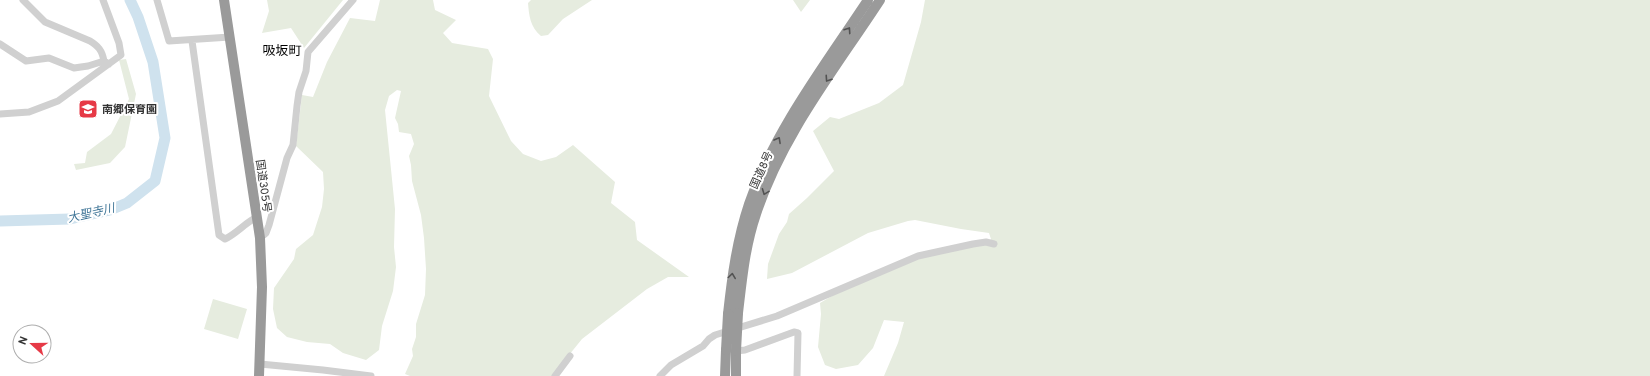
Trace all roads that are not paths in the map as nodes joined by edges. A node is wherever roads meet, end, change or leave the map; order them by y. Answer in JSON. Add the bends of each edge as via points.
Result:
{"nodes":[{"id":1,"x":23,"y":0,"type":"edge"},
{"id":2,"x":102,"y":0,"type":"edge"},
{"id":3,"x":157,"y":0,"type":"edge"},
{"id":4,"x":224,"y":0,"type":"edge"},
{"id":5,"x":354,"y":0,"type":"edge"},
{"id":6,"x":868,"y":0,"type":"edge"},
{"id":7,"x":880,"y":0,"type":"edge"},
{"id":8,"x":230,"y":37,"type":"junction"},
{"id":9,"x":192,"y":41,"type":"junction"},
{"id":10,"x":0,"y":44,"type":"edge"},
{"id":11,"x":106,"y":62,"type":"junction"},
{"id":12,"x":0,"y":114,"type":"edge"},
{"id":13,"x":257,"y":217,"type":"junction"},
{"id":14,"x":260,"y":238,"type":"junction"},
{"id":15,"x":994,"y":244,"type":"dead end"},
{"id":16,"x":733,"y":313,"type":"junction"},
{"id":17,"x":731,"y":350,"type":"junction"},
{"id":18,"x":570,"y":356,"type":"dead end"},
{"id":19,"x":260,"y":364,"type":"junction"},
{"id":20,"x":259,"y":376,"type":"edge"},
{"id":21,"x":371,"y":376,"type":"edge"},
{"id":22,"x":555,"y":376,"type":"edge"},
{"id":23,"x":660,"y":376,"type":"edge"},
{"id":24,"x":725,"y":376,"type":"edge"},
{"id":25,"x":736,"y":376,"type":"edge"},
{"id":26,"x":797,"y":376,"type":"edge"}],
"edges":[{"from":1,"to":11,"type":"street","via":[[45,22],[96,45],[102,51]]},
{"from":2,"to":11,"type":"street","via":[[119,43],[120,55]]},
{"from":3,"to":9,"type":"street","via":[[169,41]]},
{"from":4,"to":8,"type":"highway","name":"国道305号"},
{"from":5,"to":14,"type":"street","via":[[308,52],[306,71],[299,92],[293,145],[287,158],[269,225],[266,233]]},
{"from":16,"to":6,"type":"highway","name":"国道8号","one_way":true,"via":[[734,263],[749,204],[762,172],[810,86]]},
{"from":7,"to":16,"type":"highway","name":"国道8号","one_way":true,"via":[[794,131],[773,172],[756,214]]},
{"from":8,"to":9,"type":"street"},
{"from":8,"to":13,"type":"highway","name":"国道305号"},
{"from":9,"to":13,"type":"street","via":[[218,235],[224,239],[231,236]]},
{"from":10,"to":11,"type":"street","via":[[26,61],[49,58],[74,68]]},
{"from":11,"to":12,"type":"street","via":[[58,102],[29,112]]},
{"from":13,"to":14,"type":"highway","name":"国道305号"},
{"from":14,"to":19,"type":"highway","name":"国道305号"},
{"from":15,"to":23,"type":"street","via":[[973,244],[918,256],[777,316],[715,335],[708,339],[704,346],[672,365]]},
{"from":16,"to":17,"type":"highway","name":"国道8号","bridge":true},
{"from":17,"to":24,"type":"highway","name":"国道8号"},
{"from":17,"to":25,"type":"highway","name":"国道8号"},
{"from":17,"to":26,"type":"street","via":[[745,350],[794,332],[798,333]]},
{"from":18,"to":22,"type":"street"},
{"from":19,"to":20,"type":"highway","name":"国道305号"},
{"from":19,"to":21,"type":"street"}]}
